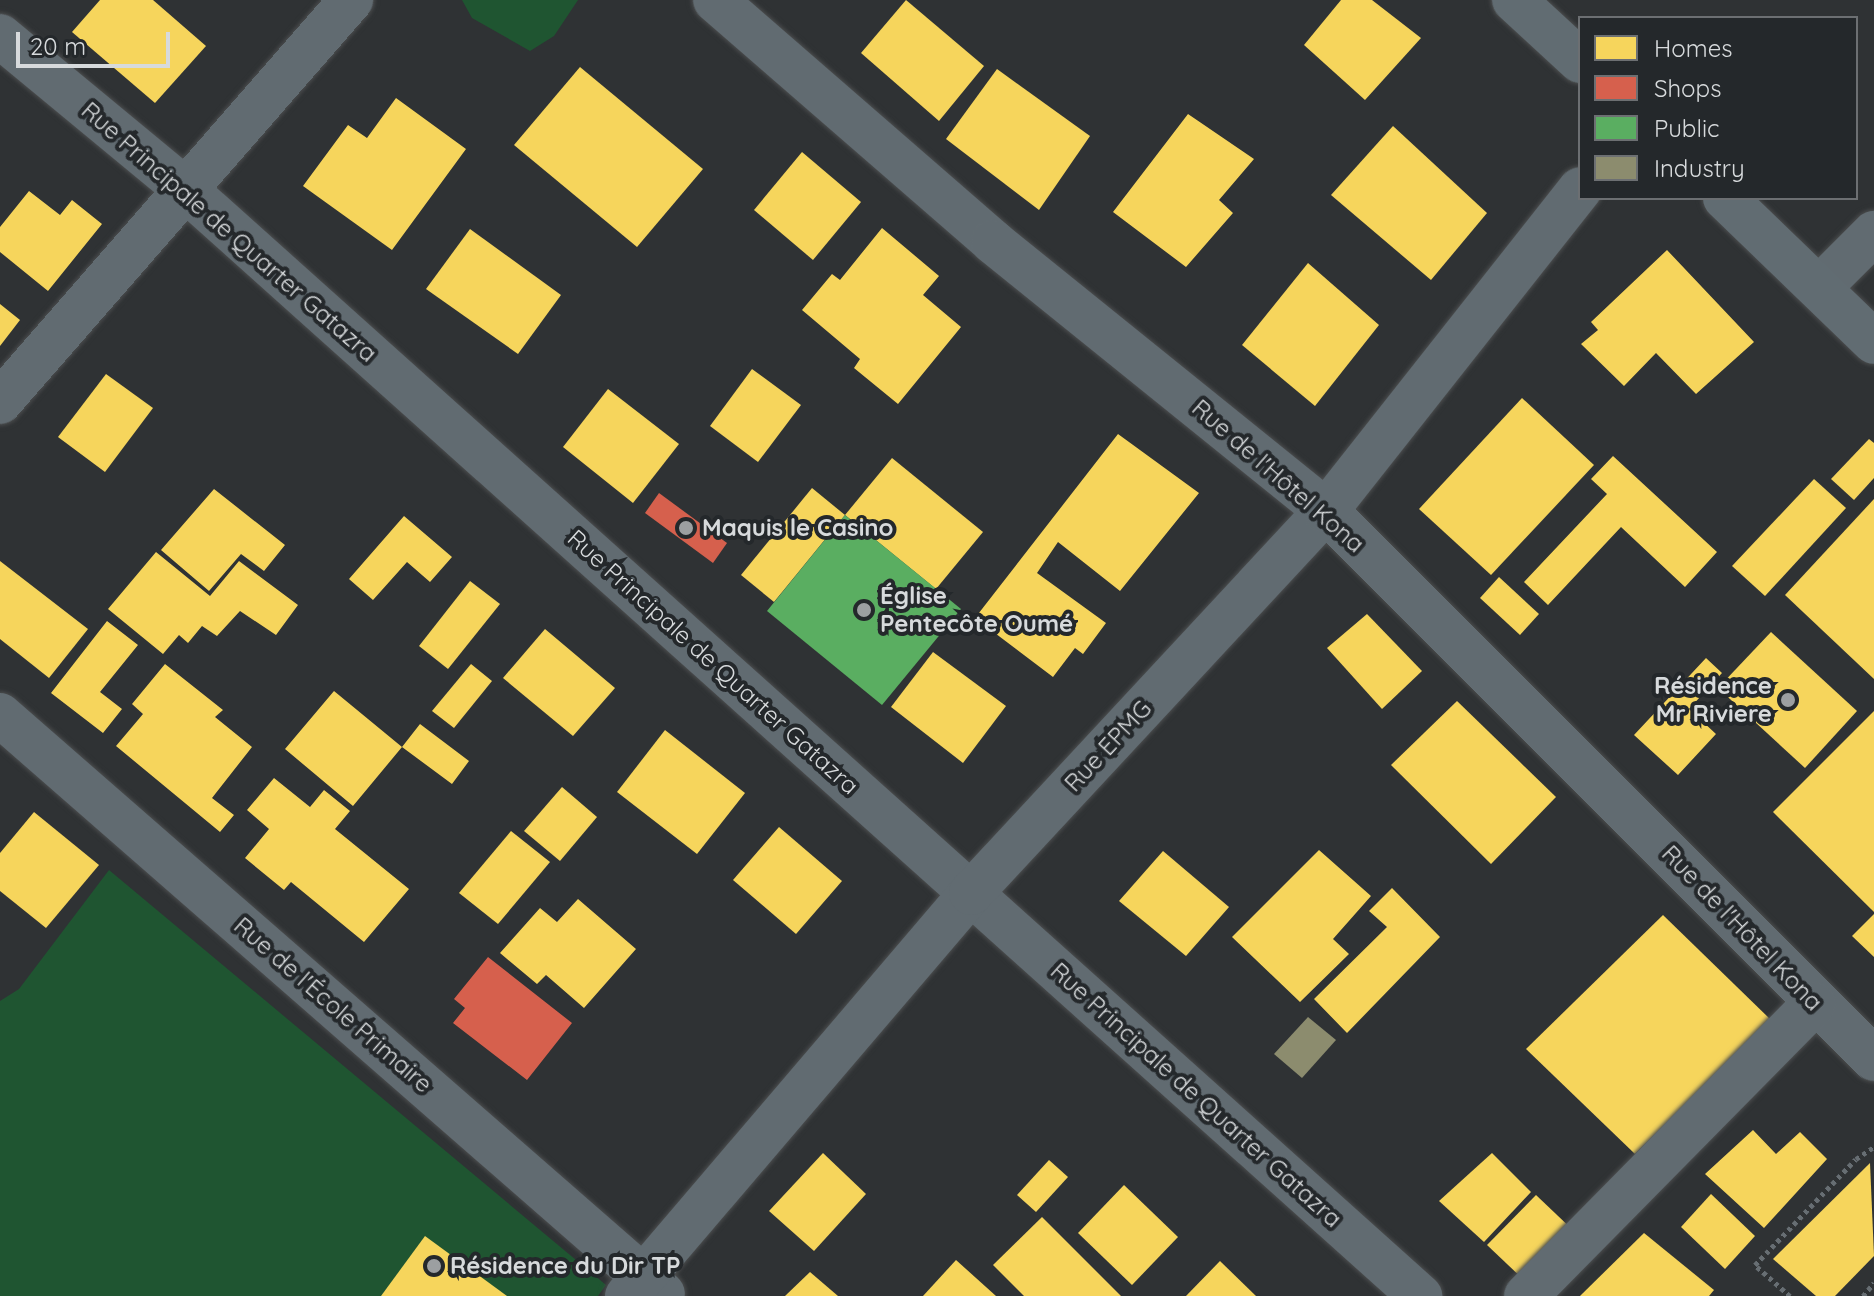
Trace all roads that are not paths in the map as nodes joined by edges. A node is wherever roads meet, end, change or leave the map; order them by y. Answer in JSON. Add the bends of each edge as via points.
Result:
{"nodes":[{"id":1,"x":351,"y":0,"type":"edge"},
{"id":2,"x":715,"y":0,"type":"edge"},
{"id":3,"x":1514,"y":0,"type":"edge"},
{"id":4,"x":0,"y":36,"type":"edge"},
{"id":5,"x":1578,"y":59,"type":"edge"},
{"id":6,"x":185,"y":189,"type":"junction"},
{"id":7,"x":1578,"y":192,"type":"edge"},
{"id":8,"x":1727,"y":200,"type":"edge"},
{"id":9,"x":1874,"y":233,"type":"edge"},
{"id":10,"x":1819,"y":288,"type":"junction"},
{"id":11,"x":1874,"y":342,"type":"edge"},
{"id":12,"x":0,"y":402,"type":"edge"},
{"id":13,"x":1326,"y":511,"type":"junction"},
{"id":14,"x":0,"y":715,"type":"edge"},
{"id":15,"x":971,"y":893,"type":"junction"},
{"id":16,"x":1814,"y":1004,"type":"junction"},
{"id":17,"x":1874,"y":1059,"type":"edge"},
{"id":18,"x":645,"y":1289,"type":"edge"},
{"id":19,"x":1420,"y":1296,"type":"edge"},
{"id":20,"x":1526,"y":1296,"type":"edge"}],
"edges":[{"from":1,"to":6,"type":"street"},
{"from":2,"to":13,"type":"street","name":"Rue de l'Hôtel Kona","via":[[993,242]]},
{"from":3,"to":5,"type":"main road"},
{"from":4,"to":6,"type":"street","name":"Rue Principale de Quarter Gatazra"},
{"from":6,"to":12,"type":"street"},
{"from":6,"to":15,"type":"street","name":"Rue Principale de Quarter Gatazra"},
{"from":7,"to":13,"type":"street","name":"Rue EPMG"},
{"from":8,"to":10,"type":"main road"},
{"from":9,"to":10,"type":"street"},
{"from":10,"to":11,"type":"main road"},
{"from":13,"to":15,"type":"street","name":"Rue EPMG"},
{"from":13,"to":16,"type":"street","name":"Rue de l'Hôtel Kona","via":[[1775,958]]},
{"from":14,"to":18,"type":"street","name":"Rue de l'École Primaire"},
{"from":15,"to":18,"type":"street","name":"Rue EPMG"},
{"from":15,"to":19,"type":"street","name":"Rue Principale de Quarter Gatazra"},
{"from":16,"to":17,"type":"street","name":"Rue de l'Hôtel Kona"},
{"from":16,"to":20,"type":"street"}]}
